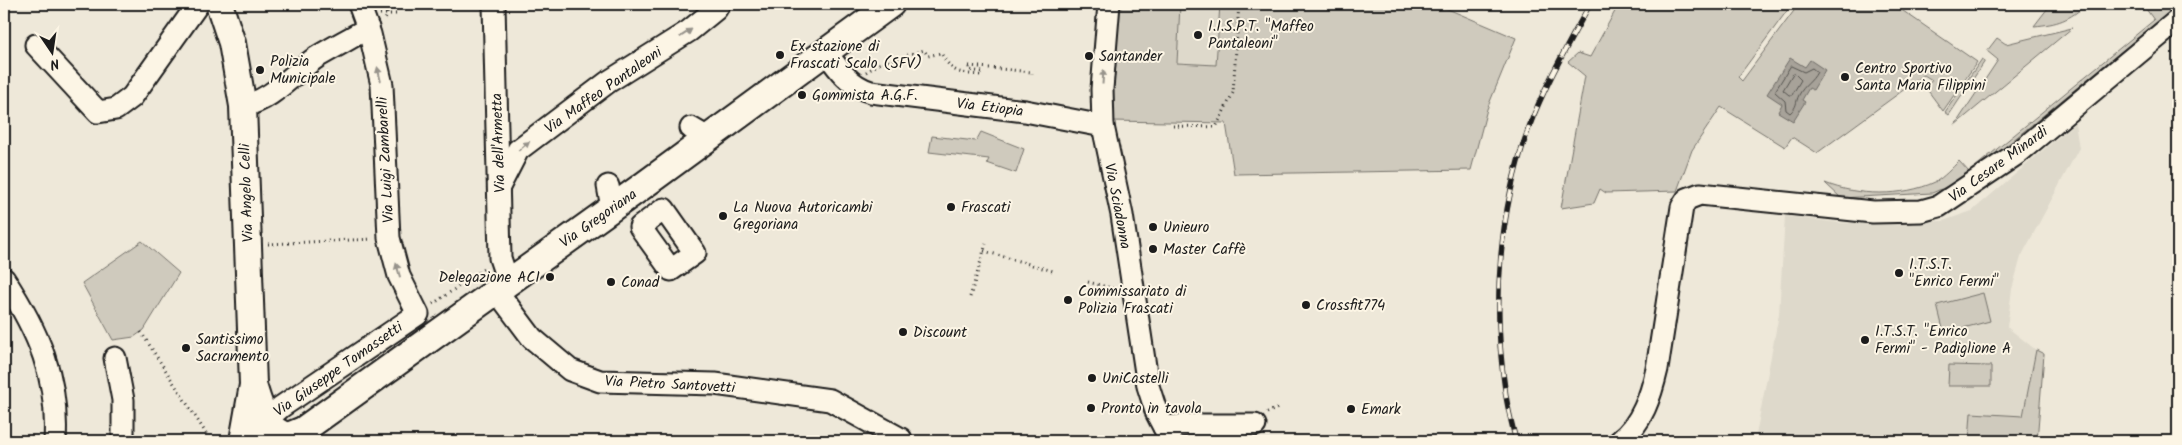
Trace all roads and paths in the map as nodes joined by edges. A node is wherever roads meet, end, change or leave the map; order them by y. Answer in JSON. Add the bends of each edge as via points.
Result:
{"nodes":[{"id":1,"x":198,"y":4,"type":"edge"},
{"id":2,"x":219,"y":4,"type":"edge"},
{"id":3,"x":360,"y":4,"type":"edge"},
{"id":4,"x":380,"y":4,"type":"edge"},
{"id":5,"x":437,"y":4,"type":"edge"},
{"id":6,"x":494,"y":4,"type":"edge"},
{"id":7,"x":719,"y":4,"type":"edge"},
{"id":8,"x":891,"y":4,"type":"edge"},
{"id":9,"x":1109,"y":4,"type":"edge"},
{"id":10,"x":1239,"y":4,"type":"edge"},
{"id":11,"x":400,"y":14,"type":"dead end"},
{"id":12,"x":2178,"y":20,"type":"edge"},
{"id":13,"x":374,"y":21,"type":"junction"},
{"id":14,"x":36,"y":45,"type":"dead end"},
{"id":15,"x":826,"y":52,"type":"junction"},
{"id":16,"x":1032,"y":74,"type":"dead end"},
{"id":17,"x":850,"y":81,"type":"junction"},
{"id":18,"x":243,"y":106,"type":"junction"},
{"id":19,"x":1103,"y":126,"type":"junction"},
{"id":20,"x":1173,"y":126,"type":"dead end"},
{"id":21,"x":644,"y":185,"type":"junction"},
{"id":22,"x":499,"y":187,"type":"junction"},
{"id":23,"x":1001,"y":202,"type":"dead end"},
{"id":24,"x":664,"y":209,"type":"dead end"},
{"id":25,"x":998,"y":211,"type":"dead end"},
{"id":26,"x":389,"y":238,"type":"junction"},
{"id":27,"x":986,"y":244,"type":"dead end"},
{"id":28,"x":248,"y":245,"type":"junction"},
{"id":29,"x":984,"y":251,"type":"junction"},
{"id":30,"x":1053,"y":271,"type":"dead end"},
{"id":31,"x":4,"y":279,"type":"edge"},
{"id":32,"x":497,"y":280,"type":"junction"},
{"id":33,"x":1088,"y":282,"type":"dead end"},
{"id":34,"x":1117,"y":289,"type":"dead end"},
{"id":35,"x":444,"y":297,"type":"dead end"},
{"id":36,"x":970,"y":297,"type":"dead end"},
{"id":37,"x":418,"y":314,"type":"joint"},
{"id":38,"x":142,"y":332,"type":"dead end"},
{"id":39,"x":115,"y":358,"type":"dead end"},
{"id":40,"x":1255,"y":425,"type":"dead end"},
{"id":41,"x":267,"y":434,"type":"edge"},
{"id":42,"x":1168,"y":434,"type":"edge"},
{"id":43,"x":901,"y":439,"type":"dead end"},
{"id":44,"x":55,"y":441,"type":"edge"},
{"id":45,"x":123,"y":441,"type":"edge"},
{"id":46,"x":211,"y":441,"type":"edge"},
{"id":47,"x":1620,"y":441,"type":"edge"}],
"edges":[{"from":1,"to":14,"type":"street","via":[[132,97],[116,109],[98,112]]},
{"from":2,"to":18,"type":"main road","name":"Via Angelo Celli","via":[[232,43]]},
{"from":3,"to":13,"type":"street","name":"Via Luigi Zambarelli"},
{"from":4,"to":5,"type":"path"},
{"from":6,"to":22,"type":"street","name":"Via dell'Armetta"},
{"from":22,"to":7,"type":"street","name":"Via Maffeo Pantaleoni","one_way":true,"via":[[518,150],[608,82],[689,31]]},
{"from":8,"to":15,"type":"main road","name":"Via Gregoriana"},
{"from":19,"to":9,"type":"street","name":"Via Sciadonna","one_way":true,"via":[[1102,89]]},
{"from":10,"to":20,"type":"path","via":[[1233,93],[1216,127]]},
{"from":11,"to":13,"type":"path"},
{"from":12,"to":47,"type":"street","name":"Via Cesare Minardi","via":[[2014,156],[1939,206],[1922,211],[1873,212],[1692,196],[1683,204],[1655,378],[1637,424]]},
{"from":13,"to":18,"type":"street","via":[[316,58],[268,95]]},
{"from":26,"to":13,"type":"street","name":"Via Luigi Zambarelli","one_way":true,"via":[[382,85]]},
{"from":15,"to":17,"type":"street"},
{"from":15,"to":21,"type":"main road","name":"Via Gregoriana","via":[[700,133]]},
{"from":16,"to":17,"type":"path","via":[[970,66],[969,70],[982,72],[981,75],[957,72],[942,53],[928,56],[924,50],[879,64]]},
{"from":17,"to":19,"type":"street","name":"Via Etiopia","via":[[877,92],[1031,112]]},
{"from":18,"to":28,"type":"main road","name":"Via Angelo Celli"},
{"from":19,"to":42,"type":"street","name":"Via Sciadonna","via":[[1122,215],[1144,366],[1154,406]]},
{"from":21,"to":24,"type":"street"},
{"from":21,"to":32,"type":"main road","name":"Via Gregoriana","via":[[610,197]]},
{"from":22,"to":32,"type":"street","name":"Via dell'Armetta","via":[[500,258]]},
{"from":23,"to":25,"type":"path"},
{"from":26,"to":28,"type":"path"},
{"from":37,"to":26,"type":"street","name":"Via Luigi Zambarelli","one_way":true,"via":[[399,276]]},
{"from":27,"to":29,"type":"path"},
{"from":28,"to":41,"type":"main road","name":"Via Angelo Celli","via":[[253,385]]},
{"from":29,"to":30,"type":"path"},
{"from":29,"to":36,"type":"path"},
{"from":31,"to":44,"type":"street","via":[[23,308],[48,366],[54,396]]},
{"from":32,"to":35,"type":"path"},
{"from":32,"to":41,"type":"main road","name":"Via Gregoriana"},
{"from":32,"to":43,"type":"street","name":"Via Pietro Santovetti","via":[[532,338],[570,370],[600,381],[715,384],[830,400]]},
{"from":33,"to":34,"type":"path"},
{"from":37,"to":41,"type":"street","name":"Via Giuseppe Tomassetti","via":[[281,407]]},
{"from":38,"to":46,"type":"path"},
{"from":39,"to":45,"type":"street","via":[[123,400]]},
{"from":40,"to":42,"type":"street","via":[[1190,425]]}]}
